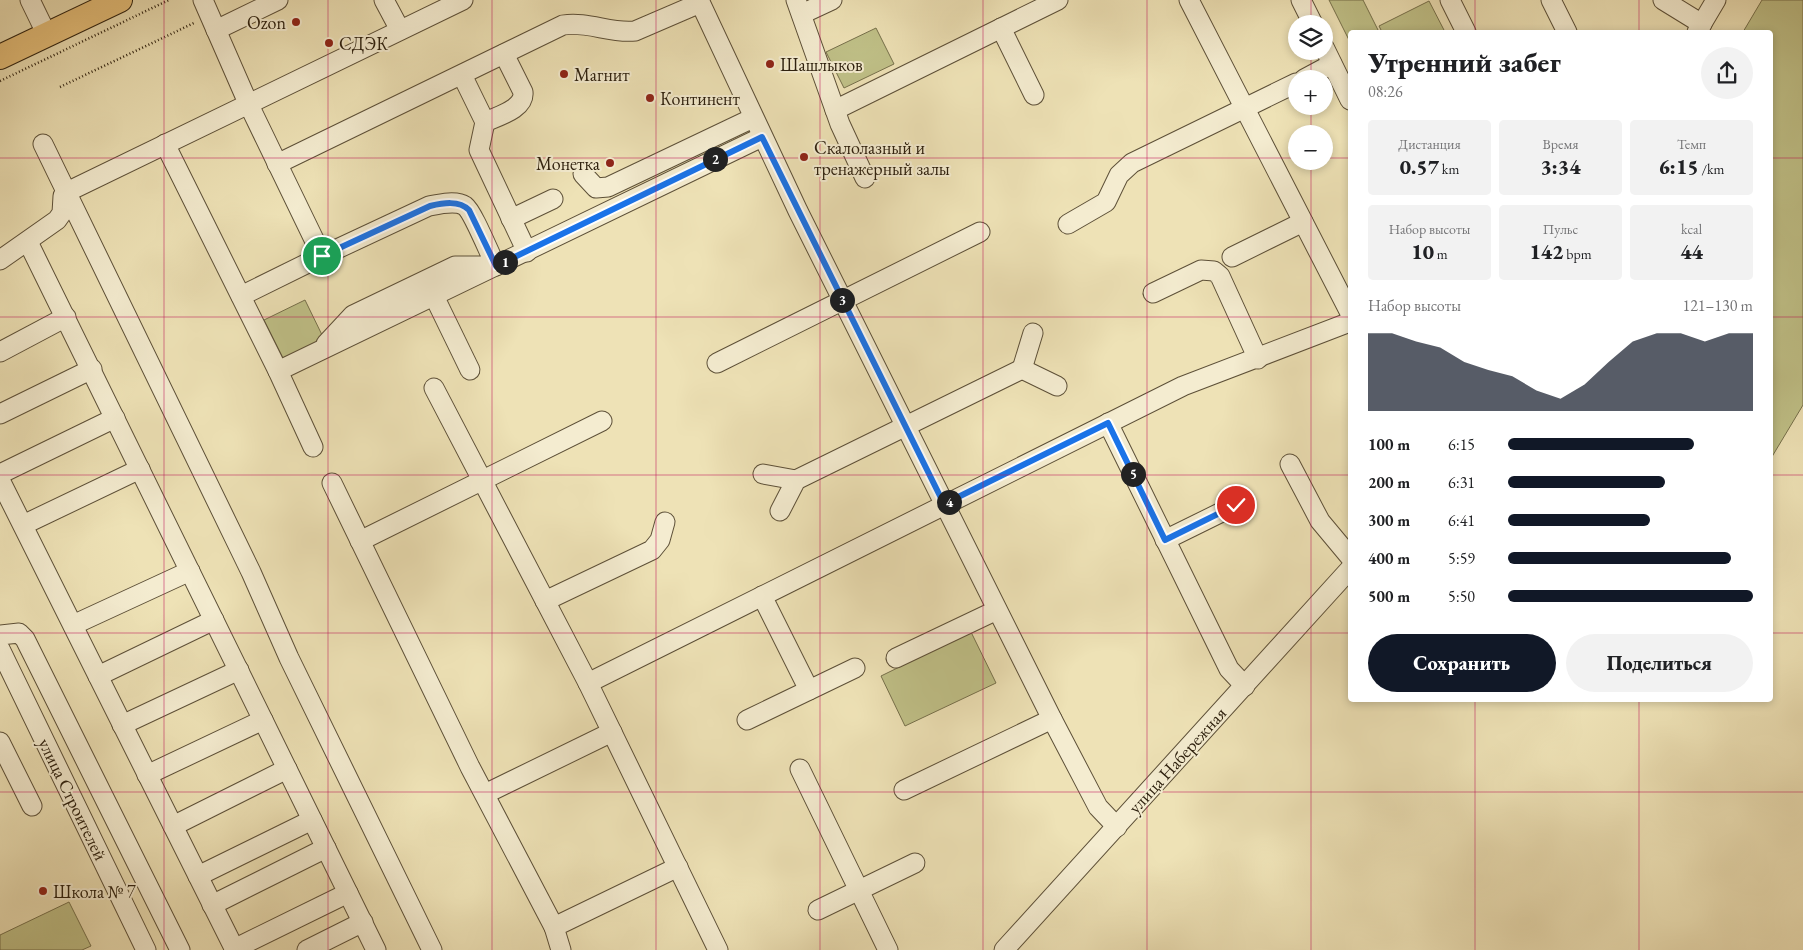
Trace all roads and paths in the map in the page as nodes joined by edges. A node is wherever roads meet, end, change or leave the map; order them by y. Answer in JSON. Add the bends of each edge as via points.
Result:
{"nodes":[{"id":1,"x":30,"y":0,"type":"edge"},
{"id":2,"x":120,"y":0,"type":"edge"},
{"id":3,"x":169,"y":0,"type":"edge"},
{"id":4,"x":278,"y":0,"type":"edge"},
{"id":5,"x":384,"y":0,"type":"edge"},
{"id":6,"x":463,"y":0,"type":"edge"},
{"id":7,"x":832,"y":0,"type":"edge"},
{"id":8,"x":1058,"y":0,"type":"edge"},
{"id":9,"x":1188,"y":0,"type":"edge"},
{"id":10,"x":1301,"y":0,"type":"edge"},
{"id":11,"x":1450,"y":0,"type":"edge"},
{"id":12,"x":1551,"y":0,"type":"edge"},
{"id":13,"x":1663,"y":0,"type":"edge"},
{"id":14,"x":1716,"y":0,"type":"edge"},
{"id":15,"x":699,"y":2,"type":"edge"},
{"id":16,"x":799,"y":7,"type":"edge"},
{"id":17,"x":209,"y":15,"type":"edge"},
{"id":18,"x":1308,"y":15,"type":"edge"},
{"id":19,"x":1002,"y":28,"type":"junction"},
{"id":20,"x":1699,"y":28,"type":"edge"},
{"id":21,"x":400,"y":30,"type":"junction"},
{"id":22,"x":1465,"y":30,"type":"edge"},
{"id":23,"x":1566,"y":30,"type":"edge"},
{"id":24,"x":47,"y":35,"type":"junction"},
{"id":25,"x":504,"y":54,"type":"junction"},
{"id":26,"x":0,"y":57,"type":"edge"},
{"id":27,"x":1330,"y":60,"type":"edge"},
{"id":28,"x":1332,"y":64,"type":"junction"},
{"id":29,"x":1321,"y":70,"type":"edge"},
{"id":30,"x":462,"y":75,"type":"junction"},
{"id":31,"x":0,"y":81,"type":"edge"},
{"id":32,"x":60,"y":87,"type":"dead end"},
{"id":33,"x":1288,"y":87,"type":"edge"},
{"id":34,"x":1034,"y":96,"type":"dead end"},
{"id":35,"x":1348,"y":96,"type":"edge"},
{"id":36,"x":248,"y":103,"type":"junction"},
{"id":37,"x":1245,"y":108,"type":"junction"},
{"id":38,"x":835,"y":110,"type":"junction"},
{"id":39,"x":753,"y":118,"type":"junction"},
{"id":40,"x":485,"y":122,"type":"junction"},
{"id":41,"x":762,"y":137,"type":"junction"},
{"id":42,"x":43,"y":144,"type":"dead end"},
{"id":43,"x":165,"y":144,"type":"junction"},
{"id":44,"x":277,"y":164,"type":"junction"},
{"id":45,"x":583,"y":174,"type":"dead end"},
{"id":46,"x":865,"y":178,"type":"dead end"},
{"id":47,"x":67,"y":192,"type":"junction"},
{"id":48,"x":553,"y":199,"type":"dead end"},
{"id":49,"x":511,"y":219,"type":"junction"},
{"id":50,"x":1303,"y":222,"type":"junction"},
{"id":51,"x":1068,"y":224,"type":"dead end"},
{"id":52,"x":980,"y":232,"type":"dead end"},
{"id":53,"x":28,"y":242,"type":"junction"},
{"id":54,"x":527,"y":252,"type":"junction"},
{"id":55,"x":322,"y":256,"type":"junction"},
{"id":56,"x":1232,"y":257,"type":"dead end"},
{"id":57,"x":0,"y":260,"type":"edge"},
{"id":58,"x":496,"y":266,"type":"junction"},
{"id":59,"x":1153,"y":292,"type":"dead end"},
{"id":60,"x":241,"y":296,"type":"junction"},
{"id":61,"x":434,"y":296,"type":"junction"},
{"id":62,"x":842,"y":301,"type":"junction"},
{"id":63,"x":1348,"y":309,"type":"edge"},
{"id":64,"x":66,"y":318,"type":"junction"},
{"id":65,"x":1348,"y":323,"type":"edge"},
{"id":66,"x":1033,"y":333,"type":"dead end"},
{"id":67,"x":320,"y":351,"type":"junction"},
{"id":68,"x":0,"y":352,"type":"edge"},
{"id":69,"x":1258,"y":359,"type":"junction"},
{"id":70,"x":717,"y":363,"type":"dead end"},
{"id":71,"x":92,"y":369,"type":"junction"},
{"id":72,"x":1022,"y":369,"type":"junction"},
{"id":73,"x":470,"y":370,"type":"dead end"},
{"id":74,"x":278,"y":371,"type":"junction"},
{"id":75,"x":1057,"y":386,"type":"dead end"},
{"id":76,"x":434,"y":388,"type":"dead end"},
{"id":77,"x":0,"y":414,"type":"edge"},
{"id":78,"x":115,"y":418,"type":"junction"},
{"id":79,"x":602,"y":421,"type":"dead end"},
{"id":80,"x":1108,"y":423,"type":"junction"},
{"id":81,"x":905,"y":426,"type":"junction"},
{"id":82,"x":313,"y":447,"type":"dead end"},
{"id":83,"x":1290,"y":464,"type":"dead end"},
{"id":84,"x":140,"y":469,"type":"junction"},
{"id":85,"x":0,"y":474,"type":"edge"},
{"id":86,"x":763,"y":474,"type":"dead end"},
{"id":87,"x":0,"y":480,"type":"edge"},
{"id":88,"x":796,"y":480,"type":"junction"},
{"id":89,"x":482,"y":482,"type":"junction"},
{"id":90,"x":332,"y":483,"type":"dead end"},
{"id":91,"x":944,"y":504,"type":"junction"},
{"id":92,"x":1236,"y":505,"type":"dead end"},
{"id":93,"x":780,"y":511,"type":"dead end"},
{"id":94,"x":665,"y":522,"type":"dead end"},
{"id":95,"x":23,"y":526,"type":"junction"},
{"id":96,"x":1165,"y":540,"type":"junction"},
{"id":97,"x":360,"y":541,"type":"junction"},
{"id":98,"x":1348,"y":555,"type":"edge"},
{"id":99,"x":190,"y":570,"type":"junction"},
{"id":100,"x":1348,"y":571,"type":"edge"},
{"id":101,"x":762,"y":596,"type":"junction"},
{"id":102,"x":544,"y":601,"type":"junction"},
{"id":103,"x":997,"y":610,"type":"junction"},
{"id":104,"x":214,"y":620,"type":"junction"},
{"id":105,"x":72,"y":625,"type":"junction"},
{"id":106,"x":0,"y":635,"type":"edge"},
{"id":107,"x":0,"y":649,"type":"edge"},
{"id":108,"x":896,"y":658,"type":"dead end"},
{"id":109,"x":854,"y":668,"type":"dead end"},
{"id":110,"x":239,"y":670,"type":"junction"},
{"id":111,"x":98,"y":676,"type":"junction"},
{"id":112,"x":588,"y":683,"type":"junction"},
{"id":113,"x":1245,"y":686,"type":"junction"},
{"id":114,"x":809,"y":690,"type":"junction"},
{"id":115,"x":1052,"y":719,"type":"junction"},
{"id":116,"x":263,"y":720,"type":"junction"},
{"id":117,"x":748,"y":720,"type":"dead end"},
{"id":118,"x":122,"y":725,"type":"junction"},
{"id":119,"x":612,"y":732,"type":"junction"},
{"id":120,"x":0,"y":742,"type":"edge"},
{"id":121,"x":287,"y":769,"type":"junction"},
{"id":122,"x":800,"y":769,"type":"dead end"},
{"id":123,"x":148,"y":775,"type":"junction"},
{"id":124,"x":904,"y":790,"type":"dead end"},
{"id":125,"x":485,"y":794,"type":"junction"},
{"id":126,"x":32,"y":806,"type":"dead end"},
{"id":127,"x":312,"y":820,"type":"junction"},
{"id":128,"x":173,"y":826,"type":"junction"},
{"id":129,"x":1117,"y":827,"type":"junction"},
{"id":130,"x":326,"y":848,"type":"junction"},
{"id":131,"x":915,"y":863,"type":"dead end"},
{"id":132,"x":678,"y":867,"type":"junction"},
{"id":133,"x":198,"y":876,"type":"junction"},
{"id":134,"x":859,"y":890,"type":"junction"},
{"id":135,"x":348,"y":893,"type":"junction"},
{"id":136,"x":212,"y":905,"type":"junction"},
{"id":137,"x":818,"y":910,"type":"dead end"},
{"id":138,"x":362,"y":922,"type":"junction"},
{"id":139,"x":554,"y":927,"type":"junction"},
{"id":140,"x":146,"y":950,"type":"edge"},
{"id":141,"x":180,"y":950,"type":"edge"},
{"id":142,"x":234,"y":950,"type":"edge"},
{"id":143,"x":307,"y":950,"type":"edge"},
{"id":144,"x":376,"y":950,"type":"edge"},
{"id":145,"x":432,"y":950,"type":"edge"},
{"id":146,"x":561,"y":950,"type":"edge"},
{"id":147,"x":718,"y":950,"type":"edge"},
{"id":148,"x":888,"y":950,"type":"edge"},
{"id":149,"x":1004,"y":950,"type":"edge"}],
"edges":[{"from":1,"to":24,"type":"street"},
{"from":2,"to":24,"type":"main road"},
{"from":3,"to":31,"type":"path"},
{"from":4,"to":17,"type":"street"},
{"from":5,"to":21,"type":"street"},
{"from":6,"to":21,"type":"street"},
{"from":7,"to":16,"type":"street"},
{"from":8,"to":19,"type":"street"},
{"from":9,"to":37,"type":"street"},
{"from":10,"to":18,"type":"street"},
{"from":11,"to":22,"type":"street"},
{"from":12,"to":23,"type":"street"},
{"from":13,"to":20,"type":"street"},
{"from":14,"to":20,"type":"street"},
{"from":15,"to":25,"type":"street","via":[[635,31],[582,24],[563,25]]},
{"from":15,"to":39,"type":"street"},
{"from":16,"to":38,"type":"street"},
{"from":17,"to":32,"type":"path"},
{"from":17,"to":36,"type":"street"},
{"from":19,"to":34,"type":"street"},
{"from":19,"to":38,"type":"street"},
{"from":21,"to":36,"type":"street"},
{"from":24,"to":26,"type":"main road"},
{"from":25,"to":30,"type":"street"},
{"from":25,"to":40,"type":"street","via":[[524,98],[517,107]]},
{"from":27,"to":28,"type":"street"},
{"from":28,"to":29,"type":"street"},
{"from":28,"to":35,"type":"street"},
{"from":30,"to":40,"type":"street"},
{"from":30,"to":44,"type":"street"},
{"from":33,"to":37,"type":"street"},
{"from":36,"to":43,"type":"street"},
{"from":36,"to":44,"type":"street"},
{"from":37,"to":50,"type":"street"},
{"from":37,"to":51,"type":"street","via":[[1132,163],[1118,175],[1106,202]]},
{"from":38,"to":46,"type":"street"},
{"from":39,"to":41,"type":"street"},
{"from":39,"to":45,"type":"street","via":[[608,187],[596,188]]},
{"from":40,"to":49,"type":"street","via":[[479,150]]},
{"from":41,"to":54,"type":"street"},
{"from":41,"to":62,"type":"street"},
{"from":42,"to":47,"type":"street"},
{"from":43,"to":47,"type":"street"},
{"from":43,"to":60,"type":"street"},
{"from":44,"to":55,"type":"street"},
{"from":47,"to":53,"type":"street","via":[[62,200],[60,217]]},
{"from":47,"to":145,"type":"street","via":[[251,572],[288,658]]},
{"from":48,"to":49,"type":"street"},
{"from":49,"to":54,"type":"street"},
{"from":50,"to":56,"type":"street"},
{"from":50,"to":63,"type":"street"},
{"from":52,"to":62,"type":"street"},
{"from":53,"to":57,"type":"street"},
{"from":53,"to":64,"type":"street"},
{"from":54,"to":58,"type":"street"},
{"from":55,"to":58,"type":"street","via":[[430,206],[445,203],[461,204],[469,210]]},
{"from":55,"to":60,"type":"street"},
{"from":58,"to":61,"type":"street"},
{"from":58,"to":67,"type":"street","via":[[455,266],[352,315]]},
{"from":59,"to":69,"type":"street","via":[[1201,270],[1208,268],[1214,271],[1220,276]]},
{"from":60,"to":74,"type":"street"},
{"from":61,"to":67,"type":"street"},
{"from":61,"to":73,"type":"street"},
{"from":62,"to":70,"type":"street"},
{"from":62,"to":81,"type":"street"},
{"from":64,"to":68,"type":"street"},
{"from":64,"to":71,"type":"street"},
{"from":65,"to":69,"type":"street"},
{"from":66,"to":72,"type":"street"},
{"from":67,"to":74,"type":"street"},
{"from":69,"to":80,"type":"street","via":[[1183,386]]},
{"from":71,"to":77,"type":"street"},
{"from":71,"to":78,"type":"street"},
{"from":72,"to":75,"type":"street"},
{"from":72,"to":81,"type":"street"},
{"from":74,"to":82,"type":"street"},
{"from":76,"to":89,"type":"street"},
{"from":78,"to":84,"type":"street"},
{"from":78,"to":85,"type":"street"},
{"from":79,"to":89,"type":"street"},
{"from":80,"to":91,"type":"street"},
{"from":80,"to":96,"type":"street"},
{"from":81,"to":88,"type":"street"},
{"from":81,"to":91,"type":"street"},
{"from":83,"to":98,"type":"street","via":[[1320,520]]},
{"from":84,"to":95,"type":"street"},
{"from":84,"to":99,"type":"street"},
{"from":86,"to":88,"type":"street"},
{"from":87,"to":95,"type":"street"},
{"from":88,"to":93,"type":"street"},
{"from":89,"to":97,"type":"street"},
{"from":89,"to":102,"type":"street"},
{"from":90,"to":97,"type":"street"},
{"from":91,"to":101,"type":"street"},
{"from":91,"to":103,"type":"street"},
{"from":92,"to":96,"type":"street"},
{"from":94,"to":102,"type":"street","via":[[660,540],[652,550]]},
{"from":95,"to":105,"type":"street"},
{"from":96,"to":113,"type":"street","via":[[1229,669]]},
{"from":97,"to":125,"type":"street"},
{"from":99,"to":104,"type":"street"},
{"from":99,"to":105,"type":"street"},
{"from":100,"to":113,"type":"street","name":"улица Набережная"},
{"from":101,"to":112,"type":"street"},
{"from":101,"to":114,"type":"street"},
{"from":102,"to":112,"type":"street"},
{"from":103,"to":108,"type":"street"},
{"from":103,"to":115,"type":"street"},
{"from":104,"to":110,"type":"street"},
{"from":104,"to":111,"type":"street"},
{"from":105,"to":111,"type":"street"},
{"from":106,"to":141,"type":"street","via":[[19,633],[25,640]]},
{"from":107,"to":140,"type":"street","name":"улица Строителей"},
{"from":109,"to":114,"type":"street"},
{"from":110,"to":116,"type":"street"},
{"from":110,"to":118,"type":"street"},
{"from":111,"to":118,"type":"street"},
{"from":112,"to":119,"type":"street"},
{"from":113,"to":129,"type":"street","name":"улица Набережная"},
{"from":114,"to":117,"type":"street"},
{"from":115,"to":124,"type":"street"},
{"from":115,"to":129,"type":"street","via":[[1098,807]]},
{"from":116,"to":121,"type":"street"},
{"from":116,"to":123,"type":"street"},
{"from":118,"to":123,"type":"street"},
{"from":119,"to":125,"type":"street"},
{"from":119,"to":132,"type":"street"},
{"from":120,"to":126,"type":"street"},
{"from":121,"to":127,"type":"street"},
{"from":121,"to":128,"type":"street"},
{"from":122,"to":134,"type":"street"},
{"from":123,"to":128,"type":"street"},
{"from":125,"to":139,"type":"street"},
{"from":127,"to":130,"type":"street"},
{"from":127,"to":133,"type":"street"},
{"from":128,"to":133,"type":"street"},
{"from":129,"to":149,"type":"street","name":"улица Набережная"},
{"from":130,"to":135,"type":"street"},
{"from":130,"to":136,"type":"street"},
{"from":131,"to":134,"type":"street"},
{"from":132,"to":139,"type":"street"},
{"from":132,"to":147,"type":"street"},
{"from":133,"to":136,"type":"street"},
{"from":134,"to":137,"type":"street"},
{"from":134,"to":148,"type":"street"},
{"from":135,"to":138,"type":"street"},
{"from":135,"to":142,"type":"street"},
{"from":136,"to":142,"type":"street"},
{"from":138,"to":143,"type":"street"},
{"from":138,"to":144,"type":"street"},
{"from":139,"to":146,"type":"street"}]}
